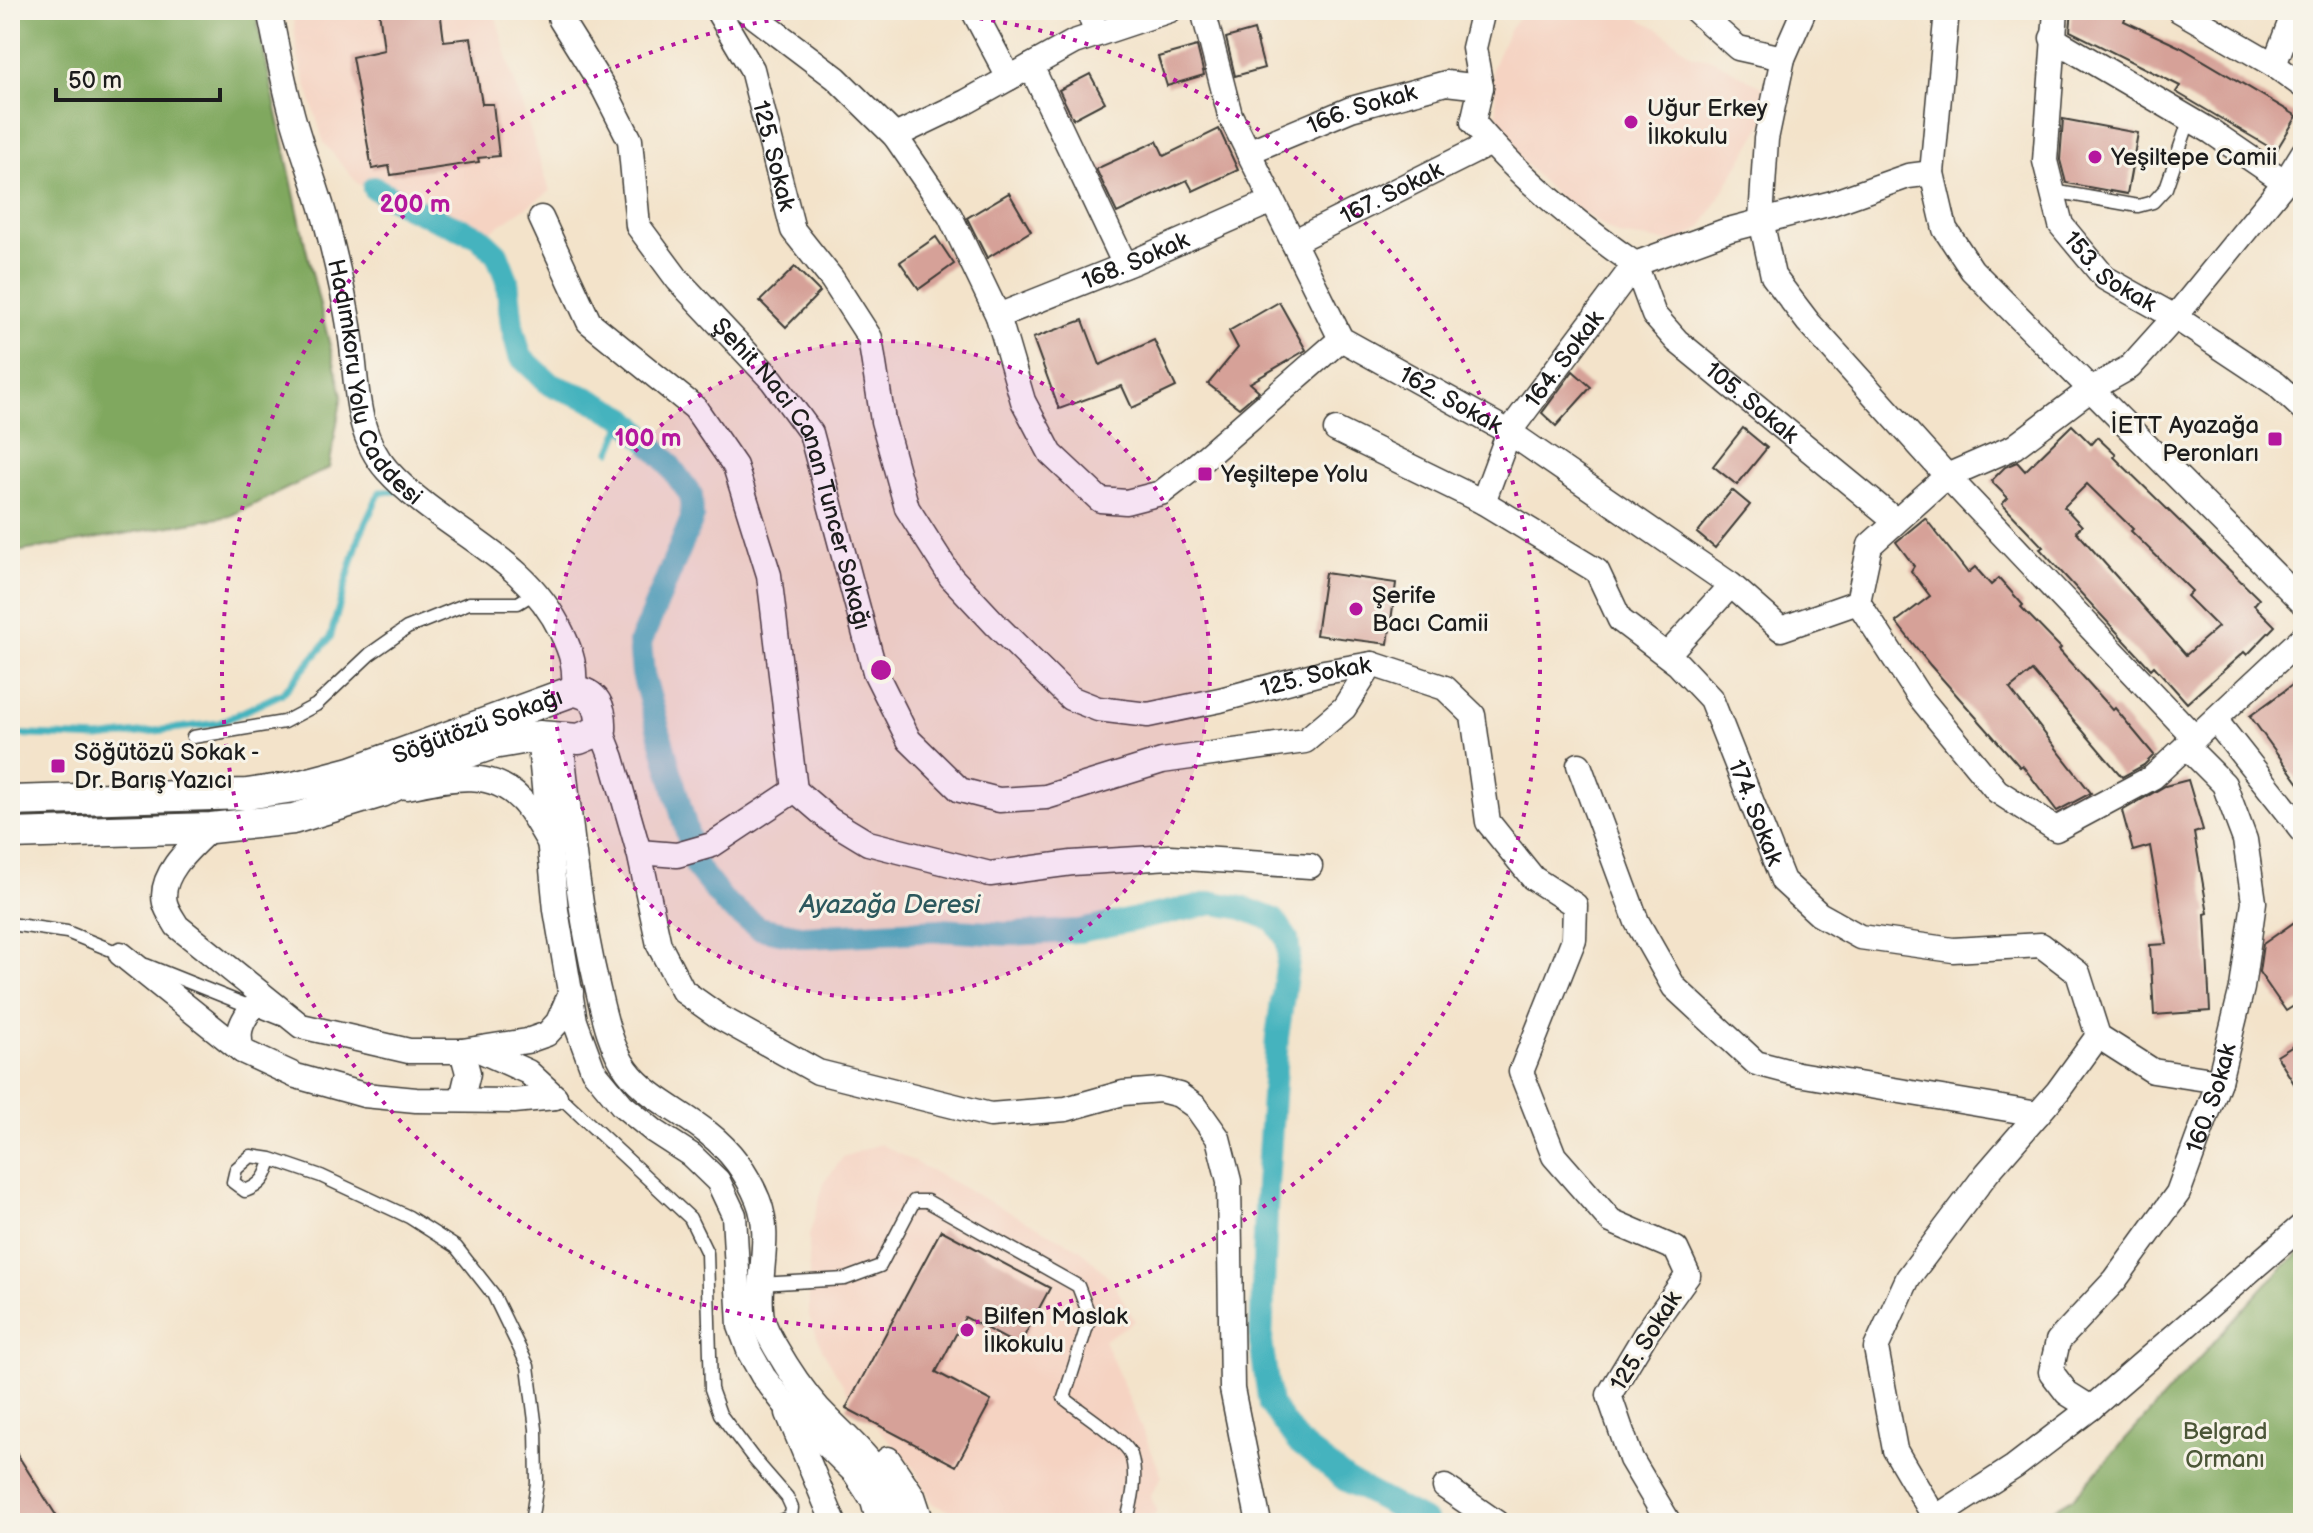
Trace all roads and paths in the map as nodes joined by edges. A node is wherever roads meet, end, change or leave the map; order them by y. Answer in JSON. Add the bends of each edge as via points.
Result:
{"nodes":[{"id":1,"x":269,"y":10,"type":"edge"},
{"id":2,"x":558,"y":10,"type":"edge"},
{"id":3,"x":717,"y":10,"type":"edge"},
{"id":4,"x":747,"y":10,"type":"edge"},
{"id":5,"x":973,"y":10,"type":"edge"},
{"id":6,"x":1088,"y":10,"type":"edge"},
{"id":7,"x":1170,"y":10,"type":"edge"},
{"id":8,"x":1203,"y":10,"type":"edge"},
{"id":9,"x":1483,"y":10,"type":"edge"},
{"id":10,"x":1695,"y":10,"type":"edge"},
{"id":11,"x":1804,"y":10,"type":"edge"},
{"id":12,"x":1947,"y":10,"type":"edge"},
{"id":13,"x":2056,"y":10,"type":"edge"},
{"id":14,"x":2179,"y":10,"type":"edge"},
{"id":15,"x":2295,"y":10,"type":"edge"},
{"id":16,"x":1097,"y":34,"type":"junction"},
{"id":17,"x":2052,"y":38,"type":"junction"},
{"id":18,"x":1783,"y":58,"type":"junction"},
{"id":19,"x":2274,"y":65,"type":"junction"},
{"id":20,"x":1031,"y":66,"type":"junction"},
{"id":21,"x":1009,"y":78,"type":"junction"},
{"id":22,"x":2303,"y":86,"type":"edge"},
{"id":23,"x":1481,"y":87,"type":"junction"},
{"id":24,"x":2190,"y":118,"type":"junction"},
{"id":25,"x":895,"y":136,"type":"junction"},
{"id":26,"x":1491,"y":143,"type":"junction"},
{"id":27,"x":1248,"y":152,"type":"junction"},
{"id":28,"x":2303,"y":153,"type":"edge"},
{"id":29,"x":1932,"y":173,"type":"junction"},
{"id":30,"x":2285,"y":182,"type":"junction"},
{"id":31,"x":2053,"y":191,"type":"junction"},
{"id":32,"x":1272,"y":201,"type":"junction"},
{"id":33,"x":541,"y":218,"type":"dead end"},
{"id":34,"x":1761,"y":220,"type":"junction"},
{"id":35,"x":1293,"y":242,"type":"junction"},
{"id":36,"x":1635,"y":264,"type":"junction"},
{"id":37,"x":1125,"y":265,"type":"junction"},
{"id":38,"x":998,"y":316,"type":"junction"},
{"id":39,"x":2175,"y":317,"type":"junction"},
{"id":40,"x":1341,"y":339,"type":"junction"},
{"id":41,"x":2091,"y":389,"type":"junction"},
{"id":42,"x":2299,"y":398,"type":"edge"},
{"id":43,"x":1336,"y":430,"type":"dead end"},
{"id":44,"x":1509,"y":432,"type":"junction"},
{"id":45,"x":1947,"y":476,"type":"junction"},
{"id":46,"x":1483,"y":502,"type":"junction"},
{"id":47,"x":1895,"y":520,"type":"junction"},
{"id":48,"x":1731,"y":585,"type":"junction"},
{"id":49,"x":536,"y":592,"type":"junction"},
{"id":50,"x":1858,"y":602,"type":"junction"},
{"id":51,"x":2303,"y":603,"type":"edge"},
{"id":52,"x":2303,"y":637,"type":"edge"},
{"id":53,"x":1667,"y":655,"type":"junction"},
{"id":54,"x":1372,"y":664,"type":"junction"},
{"id":55,"x":573,"y":691,"type":"junction"},
{"id":56,"x":541,"y":703,"type":"junction"},
{"id":57,"x":2215,"y":720,"type":"junction"},
{"id":58,"x":601,"y":730,"type":"junction"},
{"id":59,"x":193,"y":737,"type":"dead end"},
{"id":60,"x":550,"y":737,"type":"junction"},
{"id":61,"x":2191,"y":742,"type":"junction"},
{"id":62,"x":1579,"y":765,"type":"dead end"},
{"id":63,"x":795,"y":790,"type":"junction"},
{"id":64,"x":382,"y":792,"type":"junction"},
{"id":65,"x":10,"y":801,"type":"edge"},
{"id":66,"x":211,"y":828,"type":"junction"},
{"id":67,"x":2303,"y":831,"type":"edge"},
{"id":68,"x":10,"y":834,"type":"edge"},
{"id":69,"x":551,"y":846,"type":"junction"},
{"id":70,"x":639,"y":852,"type":"junction"},
{"id":71,"x":1310,"y":866,"type":"dead end"},
{"id":72,"x":10,"y":924,"type":"edge"},
{"id":73,"x":121,"y":954,"type":"junction"},
{"id":74,"x":571,"y":991,"type":"junction"},
{"id":75,"x":251,"y":1009,"type":"junction"},
{"id":76,"x":301,"y":1026,"type":"junction"},
{"id":77,"x":2098,"y":1036,"type":"junction"},
{"id":78,"x":468,"y":1049,"type":"junction"},
{"id":79,"x":242,"y":1051,"type":"junction"},
{"id":80,"x":2219,"y":1081,"type":"junction"},
{"id":81,"x":555,"y":1097,"type":"junction"},
{"id":82,"x":462,"y":1098,"type":"junction"},
{"id":83,"x":2038,"y":1114,"type":"junction"},
{"id":84,"x":271,"y":1159,"type":"dead end"},
{"id":85,"x":2303,"y":1225,"type":"edge"},
{"id":86,"x":762,"y":1284,"type":"junction"},
{"id":87,"x":736,"y":1285,"type":"junction"},
{"id":88,"x":784,"y":1403,"type":"junction"},
{"id":89,"x":817,"y":1407,"type":"junction"},
{"id":90,"x":2091,"y":1408,"type":"junction"},
{"id":91,"x":1445,"y":1487,"type":"dead end"},
{"id":92,"x":531,"y":1523,"type":"edge"},
{"id":93,"x":776,"y":1523,"type":"edge"},
{"id":94,"x":834,"y":1523,"type":"edge"},
{"id":95,"x":879,"y":1523,"type":"edge"},
{"id":96,"x":903,"y":1523,"type":"edge"},
{"id":97,"x":922,"y":1523,"type":"edge"},
{"id":98,"x":1126,"y":1523,"type":"edge"},
{"id":99,"x":1259,"y":1523,"type":"edge"},
{"id":100,"x":1497,"y":1523,"type":"edge"},
{"id":101,"x":1669,"y":1523,"type":"edge"}],
"edges":[{"from":1,"to":49,"type":"street","name":"Hadımkoru Yolu Caddesi","via":[[290,109],[324,214],[368,441],[386,469],[418,498],[495,553]]},
{"from":2,"to":54,"type":"street","name":"Şehit Naci Canan Tuncer Sokağı","via":[[630,140],[638,226],[678,280],[772,380],[811,433],[875,672],[909,740],[960,790],[999,800],[1046,797],[1162,761],[1305,741],[1344,708]]},
{"from":3,"to":54,"type":"street","name":"125. Sokak","via":[[752,69],[793,230],[870,338],[883,421],[907,508],[951,577],[1059,688],[1098,709],[1148,715]]},
{"from":4,"to":25,"type":"street","via":[[836,78]]},
{"from":5,"to":21,"type":"street"},
{"from":6,"to":16,"type":"street"},
{"from":7,"to":16,"type":"street"},
{"from":8,"to":27,"type":"street","via":[[1230,115]]},
{"from":9,"to":23,"type":"street","via":[[1474,48]]},
{"from":10,"to":18,"type":"street","via":[[1738,48]]},
{"from":11,"to":18,"type":"street","name":"160. Sokak"},
{"from":12,"to":29,"type":"street"},
{"from":13,"to":17,"type":"street","name":"153. Sokak"},
{"from":14,"to":19,"type":"street"},
{"from":15,"to":19,"type":"street"},
{"from":16,"to":20,"type":"street"},
{"from":17,"to":24,"type":"street"},
{"from":17,"to":31,"type":"street","name":"153. Sokak","via":[[2045,161]]},
{"from":18,"to":34,"type":"street","name":"160. Sokak","via":[[1766,139]]},
{"from":19,"to":22,"type":"street"},
{"from":20,"to":21,"type":"street"},
{"from":20,"to":37,"type":"street"},
{"from":21,"to":25,"type":"street"},
{"from":23,"to":26,"type":"street","via":[[1473,122]]},
{"from":23,"to":27,"type":"street","name":"166. Sokak","via":[[1446,83],[1351,109]]},
{"from":24,"to":30,"type":"street"},
{"from":24,"to":31,"type":"lane","via":[[2166,188],[2153,202],[2138,206]]},
{"from":25,"to":38,"type":"street","via":[[950,216]]},
{"from":26,"to":35,"type":"street","name":"167. Sokak"},
{"from":26,"to":36,"type":"street"},
{"from":27,"to":32,"type":"street"},
{"from":28,"to":30,"type":"street"},
{"from":29,"to":34,"type":"street"},
{"from":29,"to":41,"type":"street","via":[[1945,229],[1972,270]]},
{"from":30,"to":39,"type":"street"},
{"from":31,"to":39,"type":"street","name":"153. Sokak","via":[[2061,225],[2105,278]]},
{"from":32,"to":35,"type":"street"},
{"from":32,"to":37,"type":"street","name":"168. Sokak"},
{"from":33,"to":63,"type":"street","name":"Şehit Naci Canan Tuncer Sokağı","via":[[589,322],[695,408],[735,466],[769,575]]},
{"from":34,"to":36,"type":"street"},
{"from":34,"to":45,"type":"street","name":"160. Sokak","via":[[1773,276]]},
{"from":35,"to":40,"type":"street"},
{"from":36,"to":44,"type":"street","name":"164. Sokak"},
{"from":36,"to":47,"type":"street","name":"105. Sokak","via":[[1654,315],[1677,341]]},
{"from":37,"to":38,"type":"street","name":"168. Sokak"},
{"from":38,"to":40,"type":"street","via":[[1023,401],[1051,454],[1100,500],[1126,502],[1161,493]]},
{"from":39,"to":41,"type":"street","via":[[2130,367]]},
{"from":39,"to":42,"type":"street","name":"153. Sokak"},
{"from":40,"to":44,"type":"street","name":"162. Sokak"},
{"from":41,"to":45,"type":"street","via":[[2014,447]]},
{"from":41,"to":51,"type":"street"},
{"from":43,"to":46,"type":"street","name":"174. Sokak"},
{"from":44,"to":46,"type":"street","name":"164. Sokak"},
{"from":44,"to":48,"type":"street","name":"162. Sokak"},
{"from":45,"to":47,"type":"street"},
{"from":45,"to":61,"type":"street","name":"160. Sokak"},
{"from":46,"to":53,"type":"street","name":"174. Sokak","via":[[1597,571],[1620,620]]},
{"from":47,"to":50,"type":"street","via":[[1870,545]]},
{"from":48,"to":50,"type":"street","name":"162. Sokak","via":[[1781,629]]},
{"from":48,"to":53,"type":"street"},
{"from":49,"to":55,"type":"street","name":"Hadımkoru Yolu Caddesi","via":[[553,613],[573,659]]},
{"from":49,"to":59,"type":"lane","via":[[518,603],[469,603],[407,628],[370,654],[316,705],[284,722]]},
{"from":50,"to":61,"type":"street","via":[[1919,696],[1997,791],[2056,829],[2153,777]]},
{"from":52,"to":57,"type":"street"},
{"from":53,"to":77,"type":"street","name":"174. Sokak","via":[[1711,699],[1783,881],[1819,914],[1860,937],[1907,944],[1953,950],[2041,945],[2078,973]]},
{"from":54,"to":101,"type":"street","name":"125. Sokak","via":[[1445,688],[1473,715],[1488,822],[1533,878],[1575,905],[1574,939],[1521,1072],[1554,1156],[1611,1221],[1676,1249],[1688,1275],[1609,1395],[1631,1459]]},
{"from":55,"to":56,"type":"street","name":"Söğütözü Sokağı"},
{"from":55,"to":58,"type":"street","name":"Söğütözü Sokağı","via":[[595,700],[602,712]]},
{"from":56,"to":60,"type":"street","via":[[537,711]]},
{"from":56,"to":65,"type":"street","name":"Söğütözü Sokağı","via":[[351,772],[294,787],[247,794]]},
{"from":57,"to":61,"type":"street"},
{"from":57,"to":67,"type":"street"},
{"from":58,"to":60,"type":"street","name":"Söğütözü Sokağı","via":[[579,739]]},
{"from":58,"to":70,"type":"street"},
{"from":60,"to":64,"type":"street","name":"Söğütözü Sokağı","via":[[493,744]]},
{"from":60,"to":69,"type":"street"},
{"from":60,"to":86,"type":"street","via":[[567,807],[588,948],[615,1046],[627,1070],[651,1094],[708,1133],[738,1162],[760,1203]]},
{"from":61,"to":80,"type":"street","name":"160. Sokak","via":[[2224,784],[2245,840],[2254,902],[2242,988]]},
{"from":62,"to":83,"type":"street","via":[[1637,922],[1674,987],[1756,1063]]},
{"from":63,"to":70,"type":"street","via":[[712,845],[677,855]]},
{"from":63,"to":71,"type":"street","via":[[868,843],[990,874],[1170,857]]},
{"from":64,"to":66,"type":"street","name":"Söğütözü Sokağı","via":[[293,819]]},
{"from":64,"to":69,"type":"street","via":[[448,779],[491,780],[522,801]]},
{"from":66,"to":68,"type":"street","name":"Söğütözü Sokağı"},
{"from":66,"to":76,"type":"street","via":[[178,860],[164,891],[165,904],[177,926]]},
{"from":69,"to":74,"type":"street"},
{"from":70,"to":99,"type":"street","via":[[659,945],[683,991],[818,1072],[990,1115],[1066,1109],[1123,1093],[1160,1090],[1196,1107],[1218,1138],[1229,1181],[1232,1389]]},
{"from":72,"to":73,"type":"lane","via":[[67,932]]},
{"from":73,"to":75,"type":"lane"},
{"from":73,"to":79,"type":"street"},
{"from":74,"to":78,"type":"street","via":[[547,1034]]},
{"from":74,"to":87,"type":"street","via":[[575,1021],[593,1070],[622,1105],[718,1181],[734,1215]]},
{"from":75,"to":76,"type":"lane"},
{"from":75,"to":79,"type":"street","via":[[238,1035]]},
{"from":76,"to":78,"type":"street","via":[[409,1051]]},
{"from":77,"to":80,"type":"street","via":[[2153,1071]]},
{"from":77,"to":83,"type":"street"},
{"from":78,"to":81,"type":"street","via":[[528,1072]]},
{"from":78,"to":82,"type":"street"},
{"from":79,"to":82,"type":"street","via":[[296,1076],[364,1095]]},
{"from":80,"to":90,"type":"street","name":"160. Sokak","via":[[2178,1193],[2115,1280],[2058,1341],[2051,1372],[2067,1393]]},
{"from":81,"to":82,"type":"street"},
{"from":81,"to":93,"type":"lane","via":[[690,1218],[707,1253],[711,1389],[720,1414],[787,1497],[791,1516]]},
{"from":83,"to":90,"type":"street","via":[[1908,1278],[1876,1348],[1895,1450],[1935,1518]]},
{"from":84,"to":92,"type":"lane","via":[[409,1217],[456,1247],[493,1294],[528,1366],[536,1429]]},
{"from":85,"to":90,"type":"street"},
{"from":86,"to":87,"type":"lane"},
{"from":86,"to":89,"type":"street","via":[[761,1312],[774,1345]]},
{"from":86,"to":98,"type":"lane","via":[[845,1279],[880,1266],[914,1201],[927,1201],[1078,1286],[1090,1317],[1064,1398],[1121,1440],[1131,1454],[1134,1493]]},
{"from":87,"to":88,"type":"street","via":[[740,1326],[750,1353]]},
{"from":88,"to":94,"type":"street"},
{"from":88,"to":95,"type":"street","via":[[855,1473],[873,1501]]},
{"from":89,"to":96,"type":"street","via":[[873,1462]]},
{"from":89,"to":97,"type":"street","via":[[875,1445],[896,1468]]},
{"from":91,"to":100,"type":"street"}]}
